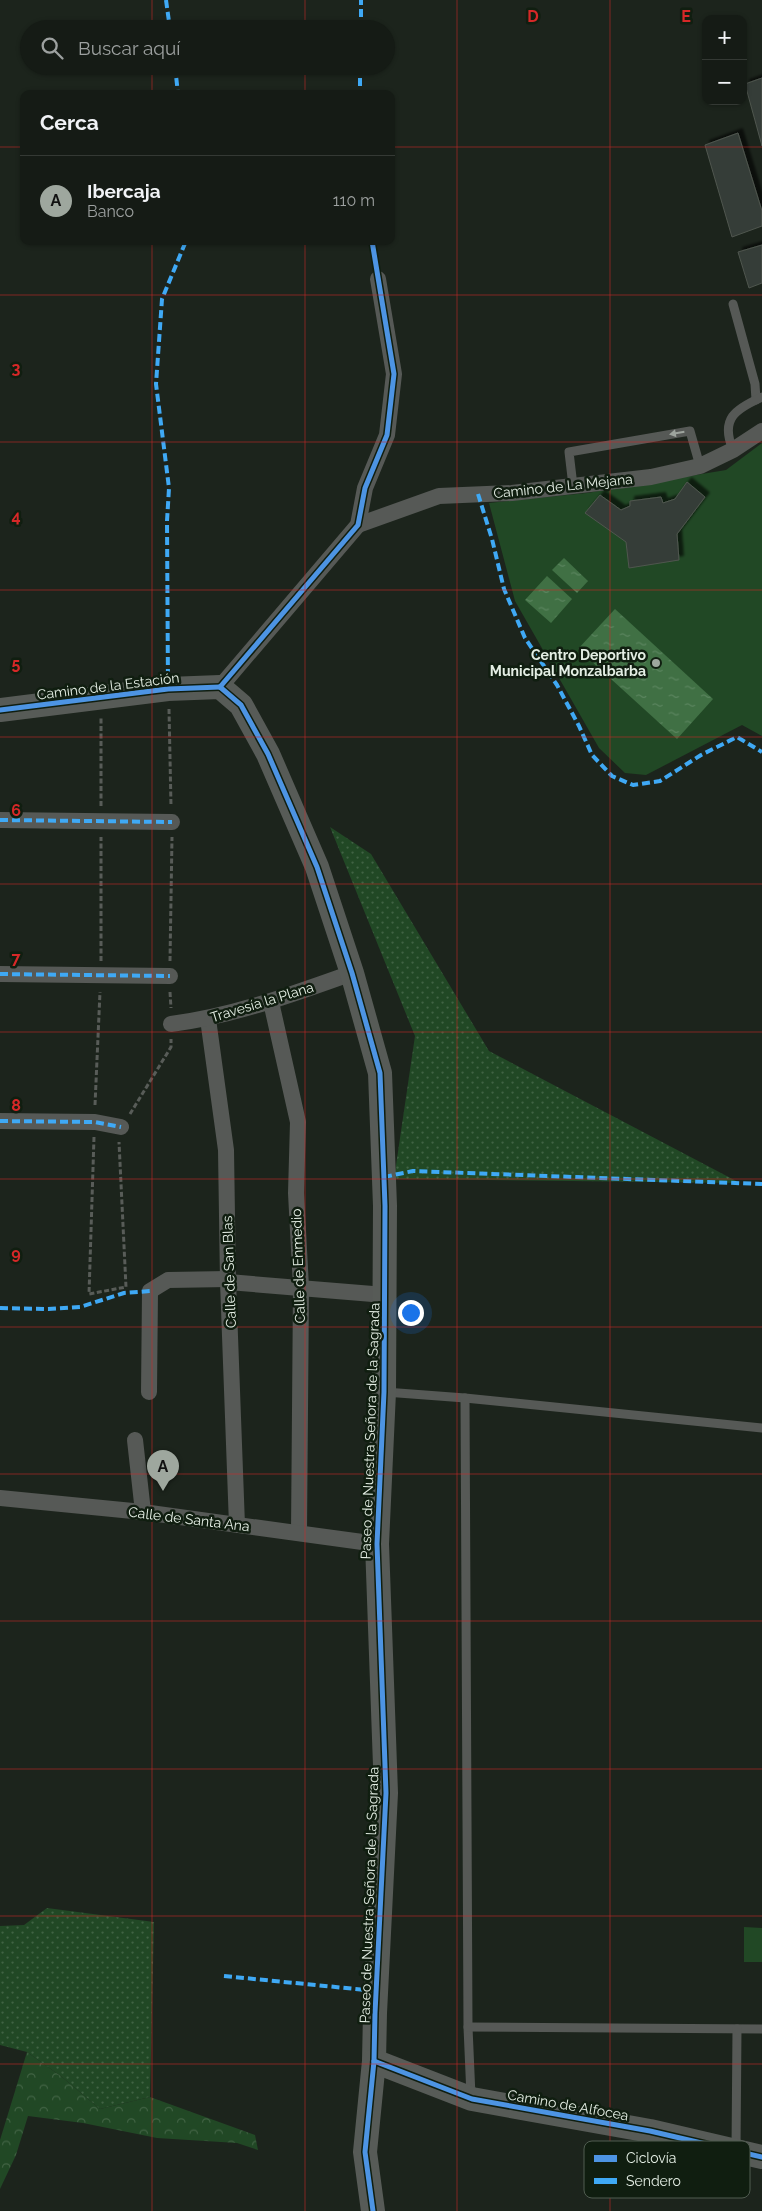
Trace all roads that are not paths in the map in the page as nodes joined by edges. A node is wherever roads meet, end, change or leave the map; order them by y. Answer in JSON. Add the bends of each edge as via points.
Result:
{"nodes":[{"id":1,"x":378,"y":279,"type":"dead end"},
{"id":2,"x":733,"y":304,"type":"dead end"},
{"id":3,"x":759,"y":399,"type":"edge"},
{"id":4,"x":762,"y":431,"type":"edge"},
{"id":5,"x":733,"y":450,"type":"junction"},
{"id":6,"x":700,"y":466,"type":"junction"},
{"id":7,"x":573,"y":486,"type":"junction"},
{"id":8,"x":358,"y":526,"type":"junction"},
{"id":9,"x":220,"y":687,"type":"junction"},
{"id":10,"x":0,"y":710,"type":"edge"},
{"id":11,"x":0,"y":820,"type":"edge"},
{"id":12,"x":172,"y":822,"type":"road end"},
{"id":13,"x":352,"y":973,"type":"junction"},
{"id":14,"x":0,"y":974,"type":"edge"},
{"id":15,"x":170,"y":976,"type":"road end"},
{"id":16,"x":271,"y":1002,"type":"junction"},
{"id":17,"x":208,"y":1019,"type":"junction"},
{"id":18,"x":171,"y":1024,"type":"road end"},
{"id":19,"x":0,"y":1121,"type":"edge"},
{"id":20,"x":121,"y":1127,"type":"road end"},
{"id":21,"x":228,"y":1281,"type":"junction"},
{"id":22,"x":301,"y":1288,"type":"junction"},
{"id":23,"x":385,"y":1294,"type":"junction"},
{"id":24,"x":149,"y":1392,"type":"dead end"},
{"id":25,"x":384,"y":1392,"type":"junction"},
{"id":26,"x":465,"y":1398,"type":"junction"},
{"id":27,"x":762,"y":1428,"type":"edge"},
{"id":28,"x":135,"y":1440,"type":"dead end"},
{"id":29,"x":0,"y":1498,"type":"edge"},
{"id":30,"x":142,"y":1512,"type":"junction"},
{"id":31,"x":237,"y":1525,"type":"junction"},
{"id":32,"x":299,"y":1533,"type":"junction"},
{"id":33,"x":377,"y":1544,"type":"junction"},
{"id":34,"x":468,"y":2026,"type":"junction"},
{"id":35,"x":737,"y":2029,"type":"junction"},
{"id":36,"x":762,"y":2029,"type":"edge"},
{"id":37,"x":374,"y":2061,"type":"junction"},
{"id":38,"x":472,"y":2099,"type":"junction"},
{"id":39,"x":695,"y":2141,"type":"edge"},
{"id":40,"x":736,"y":2141,"type":"edge"},
{"id":41,"x":373,"y":2211,"type":"edge"}],
"edges":[{"from":1,"to":8,"type":"street","via":[[394,374],[387,435],[365,488]]},
{"from":2,"to":3,"type":"lane"},
{"from":3,"to":5,"type":"lane","via":[[739,410],[726,428]]},
{"from":4,"to":5,"type":"street","name":"Camino de La Mejana"},
{"from":5,"to":6,"type":"street","name":"Camino de La Mejana"},
{"from":6,"to":7,"type":"street","name":"Camino de La Mejana","via":[[651,477]]},
{"from":6,"to":7,"type":"lane","one_way":true,"via":[[690,431],[569,452]]},
{"from":7,"to":8,"type":"street","name":"Camino de La Mejana","via":[[439,496]]},
{"from":8,"to":9,"type":"street"},
{"from":9,"to":10,"type":"street","name":"Camino de la Estación","via":[[168,689]]},
{"from":9,"to":13,"type":"street","name":"Paseo de Nuestra Señora de la Sagrada","via":[[241,705],[268,754],[317,867]]},
{"from":11,"to":12,"type":"street"},
{"from":13,"to":16,"type":"street","name":"Travesía la Plana"},
{"from":13,"to":23,"type":"street","name":"Paseo de Nuestra Señora de la Sagrada","via":[[380,1073]]},
{"from":14,"to":15,"type":"street"},
{"from":16,"to":17,"type":"street","name":"Travesía la Plana"},
{"from":16,"to":22,"type":"street","name":"Calle de Enmedio","via":[[298,1122],[296,1193]]},
{"from":17,"to":18,"type":"street","name":"Travesía la Plana"},
{"from":17,"to":21,"type":"street","name":"Calle de San Blas","via":[[226,1150]]},
{"from":19,"to":20,"type":"street","via":[[95,1122]]},
{"from":21,"to":22,"type":"street"},
{"from":21,"to":24,"type":"street","via":[[168,1280],[150,1291]]},
{"from":21,"to":31,"type":"street","name":"Calle de San Blas"},
{"from":22,"to":23,"type":"street"},
{"from":22,"to":32,"type":"street","name":"Calle de Enmedio"},
{"from":23,"to":25,"type":"street","name":"Paseo de Nuestra Señora de la Sagrada"},
{"from":25,"to":26,"type":"lane"},
{"from":25,"to":33,"type":"street","name":"Paseo de Nuestra Señora de la Sagrada"},
{"from":26,"to":27,"type":"lane"},
{"from":26,"to":34,"type":"lane"},
{"from":28,"to":30,"type":"street"},
{"from":29,"to":30,"type":"street","name":"Calle de Santa Ana"},
{"from":30,"to":31,"type":"street","name":"Calle de Santa Ana"},
{"from":31,"to":32,"type":"street","name":"Calle de Santa Ana"},
{"from":32,"to":33,"type":"street","name":"Calle de Santa Ana"},
{"from":33,"to":37,"type":"street","name":"Paseo de Nuestra Señora de la Sagrada","via":[[386,1793]]},
{"from":34,"to":35,"type":"lane"},
{"from":34,"to":38,"type":"lane"},
{"from":35,"to":36,"type":"lane"},
{"from":35,"to":40,"type":"lane"},
{"from":37,"to":38,"type":"street","name":"Camino de Alfocea"},
{"from":37,"to":41,"type":"street","name":"Paseo de Nuestra Señora de la Sagrada","via":[[365,2152]]},
{"from":38,"to":39,"type":"street","name":"Camino de Alfocea"}]}
